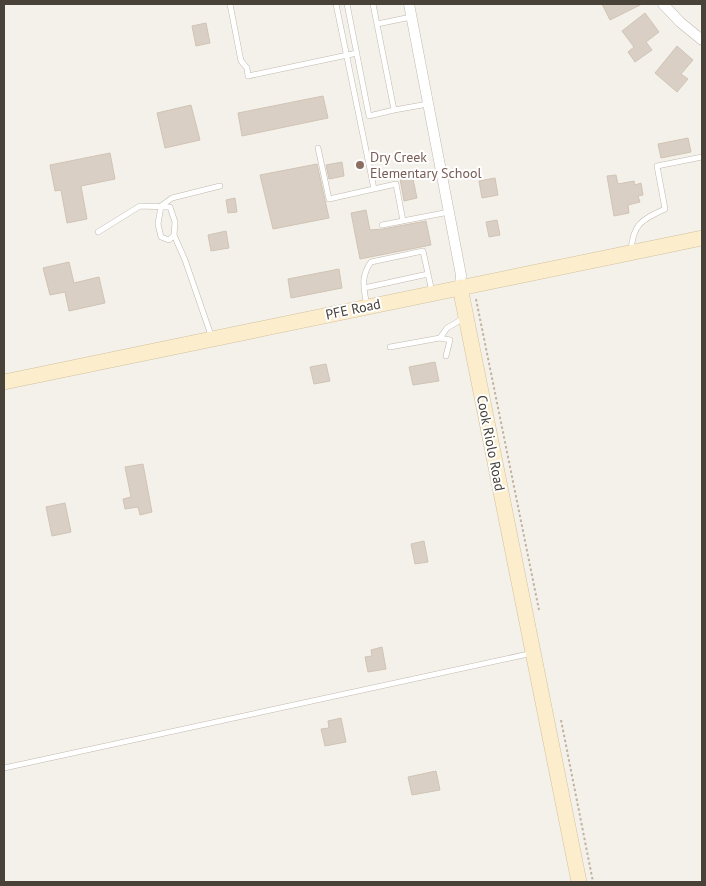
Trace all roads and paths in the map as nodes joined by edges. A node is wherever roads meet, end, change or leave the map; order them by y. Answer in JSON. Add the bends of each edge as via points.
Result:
{"nodes":[{"id":1,"x":230,"y":4,"type":"edge"},
{"id":2,"x":336,"y":4,"type":"edge"},
{"id":3,"x":347,"y":4,"type":"edge"},
{"id":4,"x":372,"y":4,"type":"edge"},
{"id":5,"x":409,"y":4,"type":"edge"},
{"id":6,"x":664,"y":4,"type":"edge"},
{"id":7,"x":412,"y":17,"type":"junction"},
{"id":8,"x":377,"y":24,"type":"junction"},
{"id":9,"x":702,"y":40,"type":"edge"},
{"id":10,"x":357,"y":54,"type":"junction"},
{"id":11,"x":347,"y":56,"type":"junction"},
{"id":12,"x":428,"y":104,"type":"junction"},
{"id":13,"x":394,"y":110,"type":"junction"},
{"id":14,"x":318,"y":148,"type":"dead end"},
{"id":15,"x":702,"y":158,"type":"edge"},
{"id":16,"x":220,"y":186,"type":"dead end"},
{"id":17,"x":374,"y":189,"type":"junction"},
{"id":18,"x":161,"y":206,"type":"junction"},
{"id":19,"x":449,"y":212,"type":"junction"},
{"id":20,"x":403,"y":221,"type":"junction"},
{"id":21,"x":382,"y":225,"type":"dead end"},
{"id":22,"x":98,"y":232,"type":"dead end"},
{"id":23,"x":174,"y":236,"type":"junction"},
{"id":24,"x":702,"y":238,"type":"edge"},
{"id":25,"x":631,"y":252,"type":"junction"},
{"id":26,"x":428,"y":274,"type":"junction"},
{"id":27,"x":460,"y":287,"type":"junction"},
{"id":28,"x":364,"y":288,"type":"junction"},
{"id":29,"x":433,"y":293,"type":"junction"},
{"id":30,"x":368,"y":306,"type":"junction"},
{"id":31,"x":466,"y":317,"type":"junction"},
{"id":32,"x":440,"y":338,"type":"junction"},
{"id":33,"x":212,"y":339,"type":"junction"},
{"id":34,"x":390,"y":347,"type":"dead end"},
{"id":35,"x":446,"y":356,"type":"dead end"},
{"id":36,"x":4,"y":382,"type":"edge"},
{"id":37,"x":533,"y":653,"type":"junction"},
{"id":38,"x":4,"y":768,"type":"edge"},
{"id":39,"x":579,"y":882,"type":"edge"}],
"edges":[{"from":1,"to":11,"type":"lane","via":[[248,76]]},
{"from":2,"to":11,"type":"lane"},
{"from":3,"to":10,"type":"lane"},
{"from":4,"to":8,"type":"lane"},
{"from":5,"to":7,"type":"street","name":"Cook Riolo Road"},
{"from":6,"to":9,"type":"street"},
{"from":7,"to":8,"type":"lane"},
{"from":7,"to":12,"type":"street","name":"Cook Riolo Road"},
{"from":8,"to":13,"type":"lane"},
{"from":10,"to":11,"type":"lane"},
{"from":10,"to":13,"type":"lane","via":[[369,116]]},
{"from":11,"to":17,"type":"lane"},
{"from":12,"to":13,"type":"lane"},
{"from":12,"to":19,"type":"street","name":"Cook Riolo Road"},
{"from":14,"to":17,"type":"lane","via":[[329,199]]},
{"from":15,"to":25,"type":"lane","via":[[658,166],[664,209],[644,219],[632,232]]},
{"from":16,"to":18,"type":"lane","via":[[172,198]]},
{"from":17,"to":20,"type":"lane","via":[[396,184]]},
{"from":18,"to":22,"type":"lane","via":[[140,206]]},
{"from":18,"to":23,"type":"lane","via":[[170,207],[175,222]]},
{"from":18,"to":23,"type":"lane","via":[[158,224],[161,237],[168,240]]},
{"from":19,"to":20,"type":"lane"},
{"from":19,"to":27,"type":"street","name":"Cook Riolo Road","via":[[461,275]]},
{"from":20,"to":21,"type":"lane"},
{"from":23,"to":33,"type":"lane","via":[[186,260]]},
{"from":24,"to":25,"type":"main road","name":"PFE Road"},
{"from":25,"to":27,"type":"main road","name":"PFE Road"},
{"from":26,"to":28,"type":"lane"},
{"from":26,"to":28,"type":"lane","via":[[423,251],[371,262],[364,271]]},
{"from":26,"to":29,"type":"lane"},
{"from":27,"to":29,"type":"main road","name":"PFE Road"},
{"from":27,"to":31,"type":"main road","name":"Cook Riolo Road"},
{"from":28,"to":30,"type":"lane"},
{"from":29,"to":30,"type":"main road","name":"PFE Road"},
{"from":30,"to":33,"type":"main road","name":"PFE Road"},
{"from":31,"to":32,"type":"lane","via":[[447,328]]},
{"from":31,"to":37,"type":"main road","name":"Cook Riolo Road"},
{"from":32,"to":34,"type":"lane"},
{"from":32,"to":35,"type":"lane","via":[[450,340]]},
{"from":33,"to":36,"type":"main road","name":"PFE Road"},
{"from":37,"to":38,"type":"lane"},
{"from":37,"to":39,"type":"main road","name":"Cook Riolo Road"}]}
